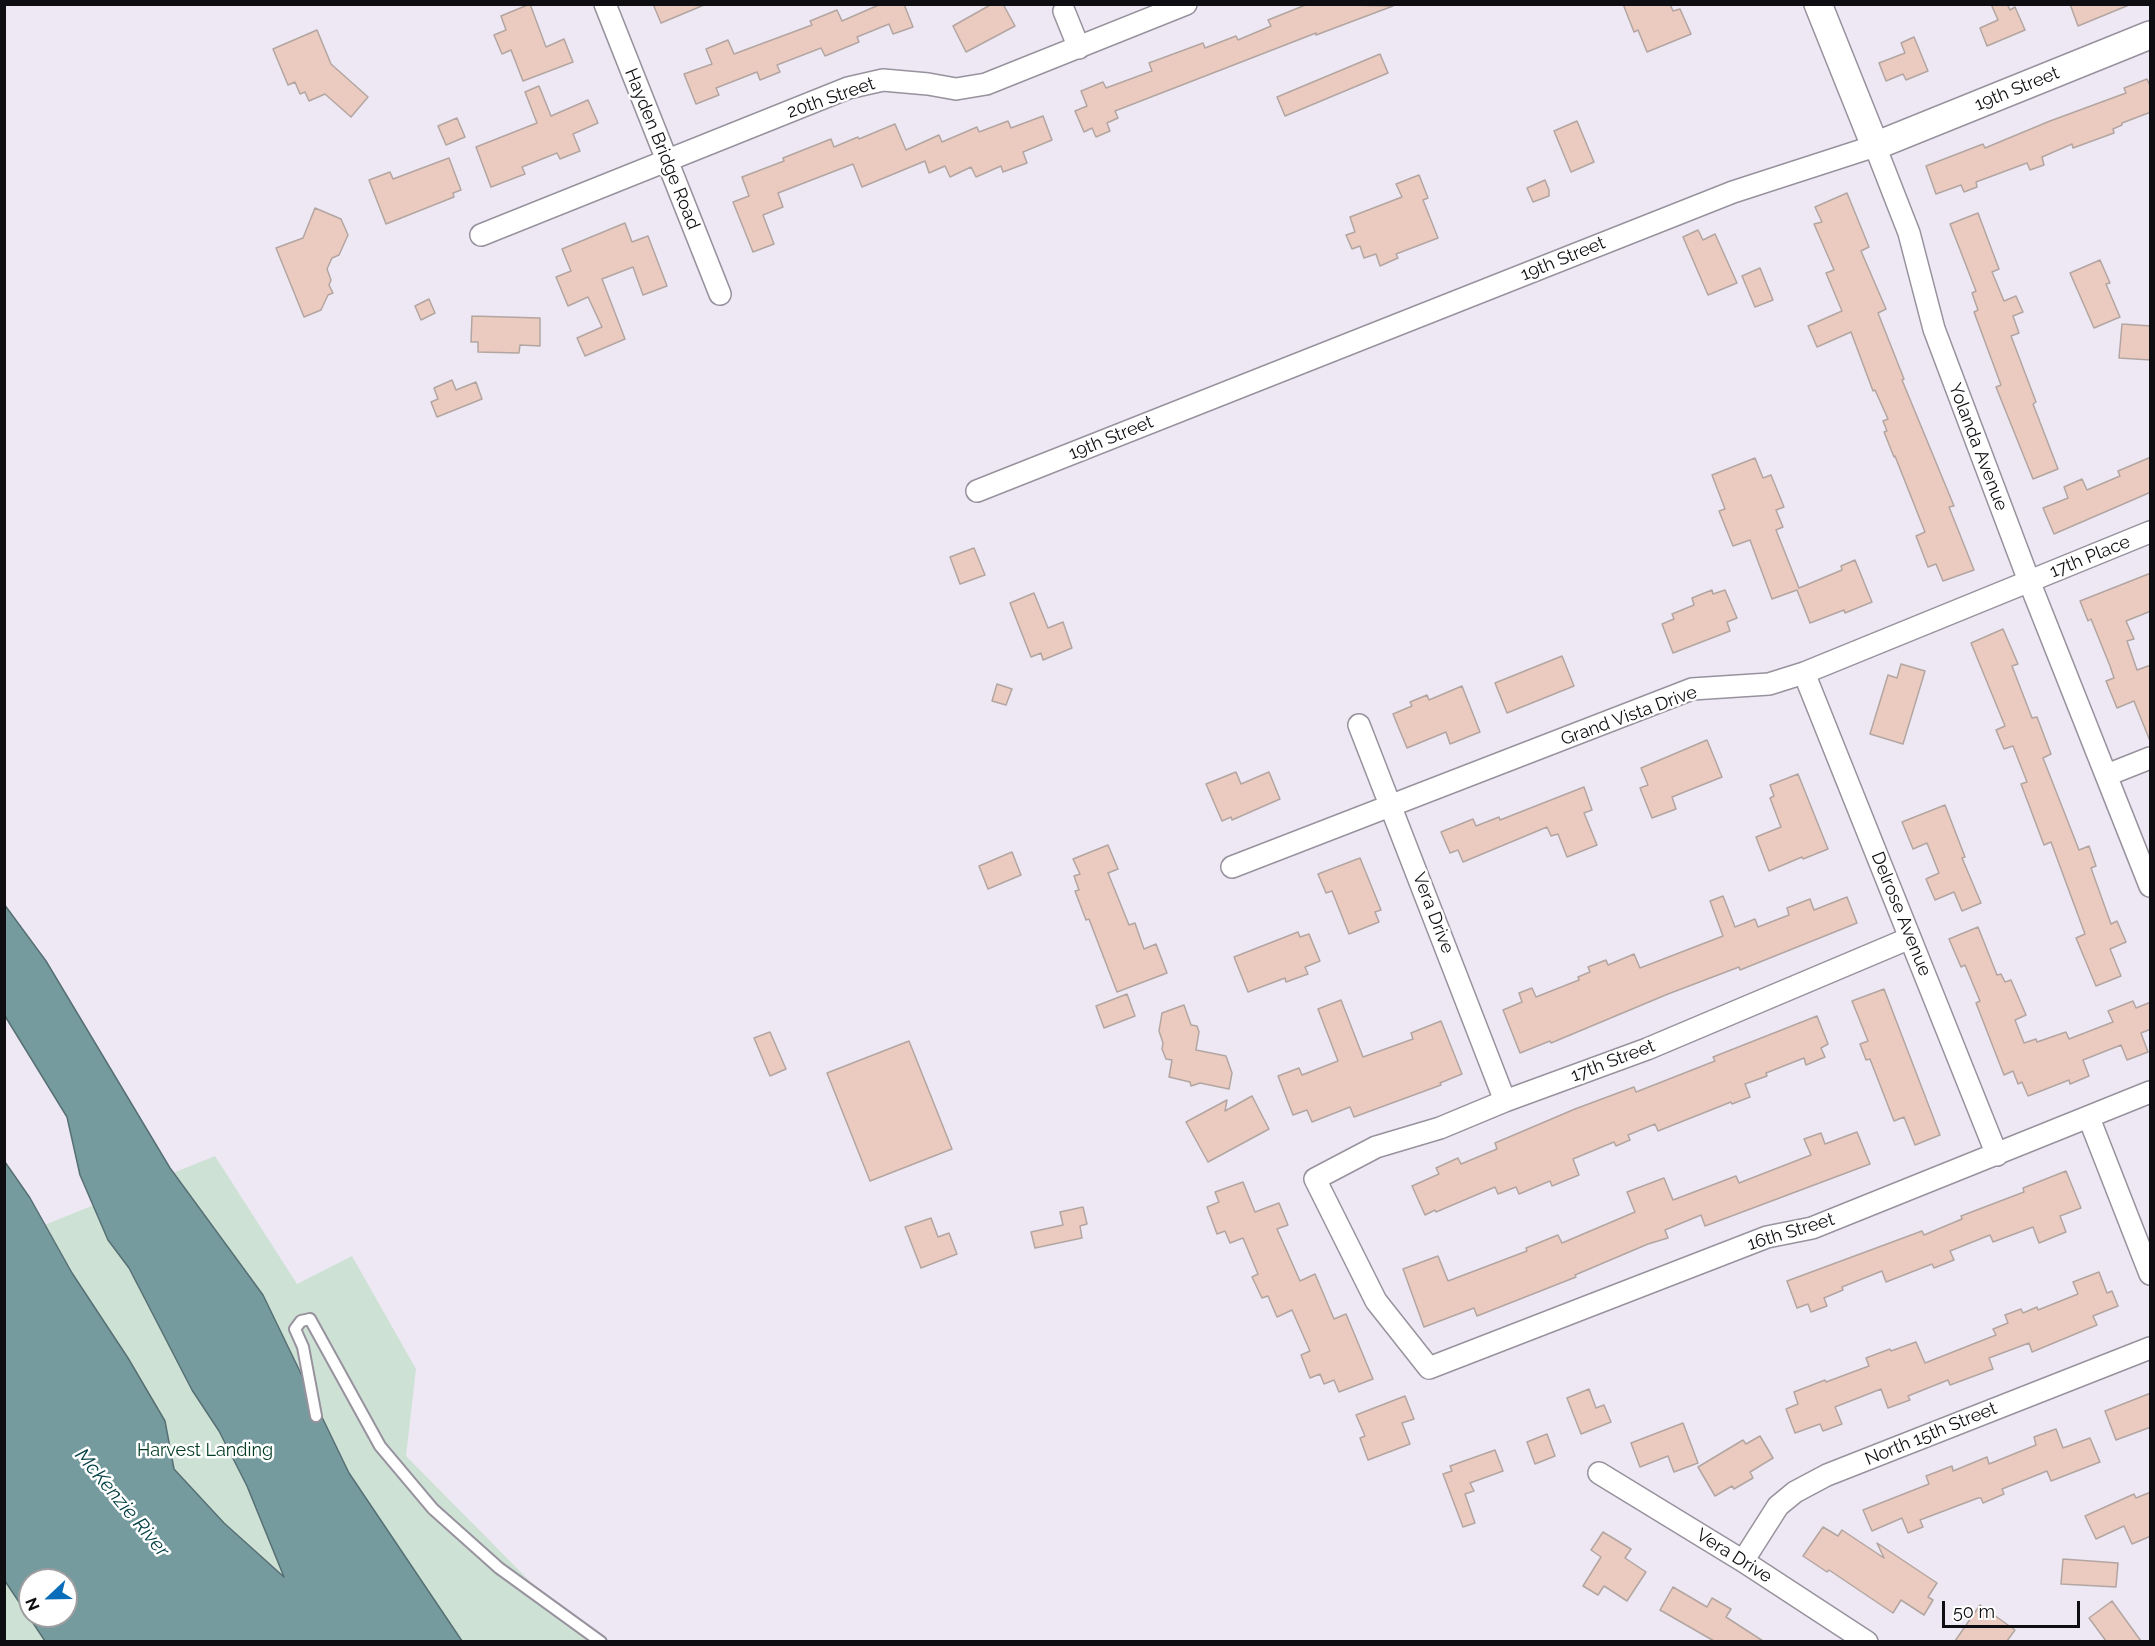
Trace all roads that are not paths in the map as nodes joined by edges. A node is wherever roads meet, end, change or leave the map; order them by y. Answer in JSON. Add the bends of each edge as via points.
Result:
{"nodes":[{"id":1,"x":604,"y":4,"type":"edge"},
{"id":2,"x":1186,"y":4,"type":"edge"},
{"id":3,"x":1818,"y":4,"type":"edge"},
{"id":4,"x":1064,"y":11,"type":"dead end"},
{"id":5,"x":2151,"y":35,"type":"edge"},
{"id":6,"x":1078,"y":48,"type":"junction"},
{"id":7,"x":1875,"y":146,"type":"junction"},
{"id":8,"x":666,"y":161,"type":"junction"},
{"id":9,"x":481,"y":235,"type":"dead end"},
{"id":10,"x":720,"y":294,"type":"dead end"},
{"id":11,"x":977,"y":491,"type":"dead end"},
{"id":12,"x":2151,"y":532,"type":"edge"},
{"id":13,"x":2029,"y":581,"type":"junction"},
{"id":14,"x":1804,"y":673,"type":"junction"},
{"id":15,"x":1359,"y":725,"type":"dead end"},
{"id":16,"x":2151,"y":758,"type":"edge"},
{"id":17,"x":2107,"y":775,"type":"junction"},
{"id":18,"x":1391,"y":805,"type":"junction"},
{"id":19,"x":1232,"y":867,"type":"dead end"},
{"id":20,"x":2151,"y":886,"type":"edge"},
{"id":21,"x":1910,"y":938,"type":"junction"},
{"id":22,"x":2151,"y":1092,"type":"edge"},
{"id":23,"x":1505,"y":1101,"type":"junction"},
{"id":24,"x":2089,"y":1118,"type":"junction"},
{"id":25,"x":1997,"y":1155,"type":"junction"},
{"id":26,"x":2151,"y":1274,"type":"edge"},
{"id":27,"x":2151,"y":1348,"type":"edge"},
{"id":28,"x":1429,"y":1368,"type":"joint"},
{"id":29,"x":316,"y":1416,"type":"dead end"},
{"id":30,"x":1599,"y":1473,"type":"dead end"},
{"id":31,"x":1743,"y":1561,"type":"junction"},
{"id":32,"x":601,"y":1641,"type":"edge"},
{"id":33,"x":1866,"y":1641,"type":"edge"}],
"edges":[{"from":1,"to":8,"type":"street","name":"Hayden Bridge Road"},
{"from":2,"to":6,"type":"street","name":"20th Street"},
{"from":3,"to":7,"type":"street","name":"Yolanda Avenue"},
{"from":4,"to":6,"type":"street"},
{"from":5,"to":7,"type":"street","name":"19th Street"},
{"from":6,"to":8,"type":"street","name":"20th Street","via":[[986,84],[956,89],[883,81],[849,88]]},
{"from":7,"to":11,"type":"street","name":"19th Street","via":[[1733,192]]},
{"from":7,"to":13,"type":"street","name":"Yolanda Avenue","via":[[1909,233],[1934,329]]},
{"from":8,"to":9,"type":"street","name":"20th Street"},
{"from":8,"to":10,"type":"street","name":"Hayden Bridge Road"},
{"from":12,"to":13,"type":"street","name":"17th Place"},
{"from":13,"to":14,"type":"street","name":"Grand Vista Drive"},
{"from":13,"to":17,"type":"street","name":"Yolanda Avenue"},
{"from":14,"to":18,"type":"street","name":"Grand Vista Drive","via":[[1769,684],[1692,689]]},
{"from":14,"to":21,"type":"street","name":"Delrose Avenue"},
{"from":15,"to":18,"type":"street","name":"Vera Drive"},
{"from":16,"to":17,"type":"street"},
{"from":17,"to":20,"type":"street","name":"Yolanda Avenue"},
{"from":18,"to":19,"type":"street","name":"Grand Vista Drive"},
{"from":18,"to":23,"type":"street","name":"Vera Drive"},
{"from":21,"to":23,"type":"street","name":"17th Street","via":[[1647,1049]]},
{"from":21,"to":25,"type":"street","name":"Delrose Avenue"},
{"from":22,"to":24,"type":"street","name":"16th Street"},
{"from":23,"to":28,"type":"street","name":"17th Street","via":[[1440,1128],[1376,1147],[1315,1179],[1376,1301]]},
{"from":24,"to":25,"type":"street","name":"16th Street"},
{"from":24,"to":26,"type":"street"},
{"from":25,"to":28,"type":"street","name":"16th Street","via":[[1812,1228],[1767,1237]]},
{"from":27,"to":31,"type":"street","name":"North 15th Street","via":[[1827,1475],[1795,1492],[1779,1506]]},
{"from":29,"to":32,"type":"lane","via":[[303,1347],[295,1329],[301,1321],[310,1319],[380,1446],[433,1509],[499,1568]]},
{"from":30,"to":31,"type":"street","name":"Vera Drive"},
{"from":31,"to":33,"type":"street","name":"Vera Drive"}]}
